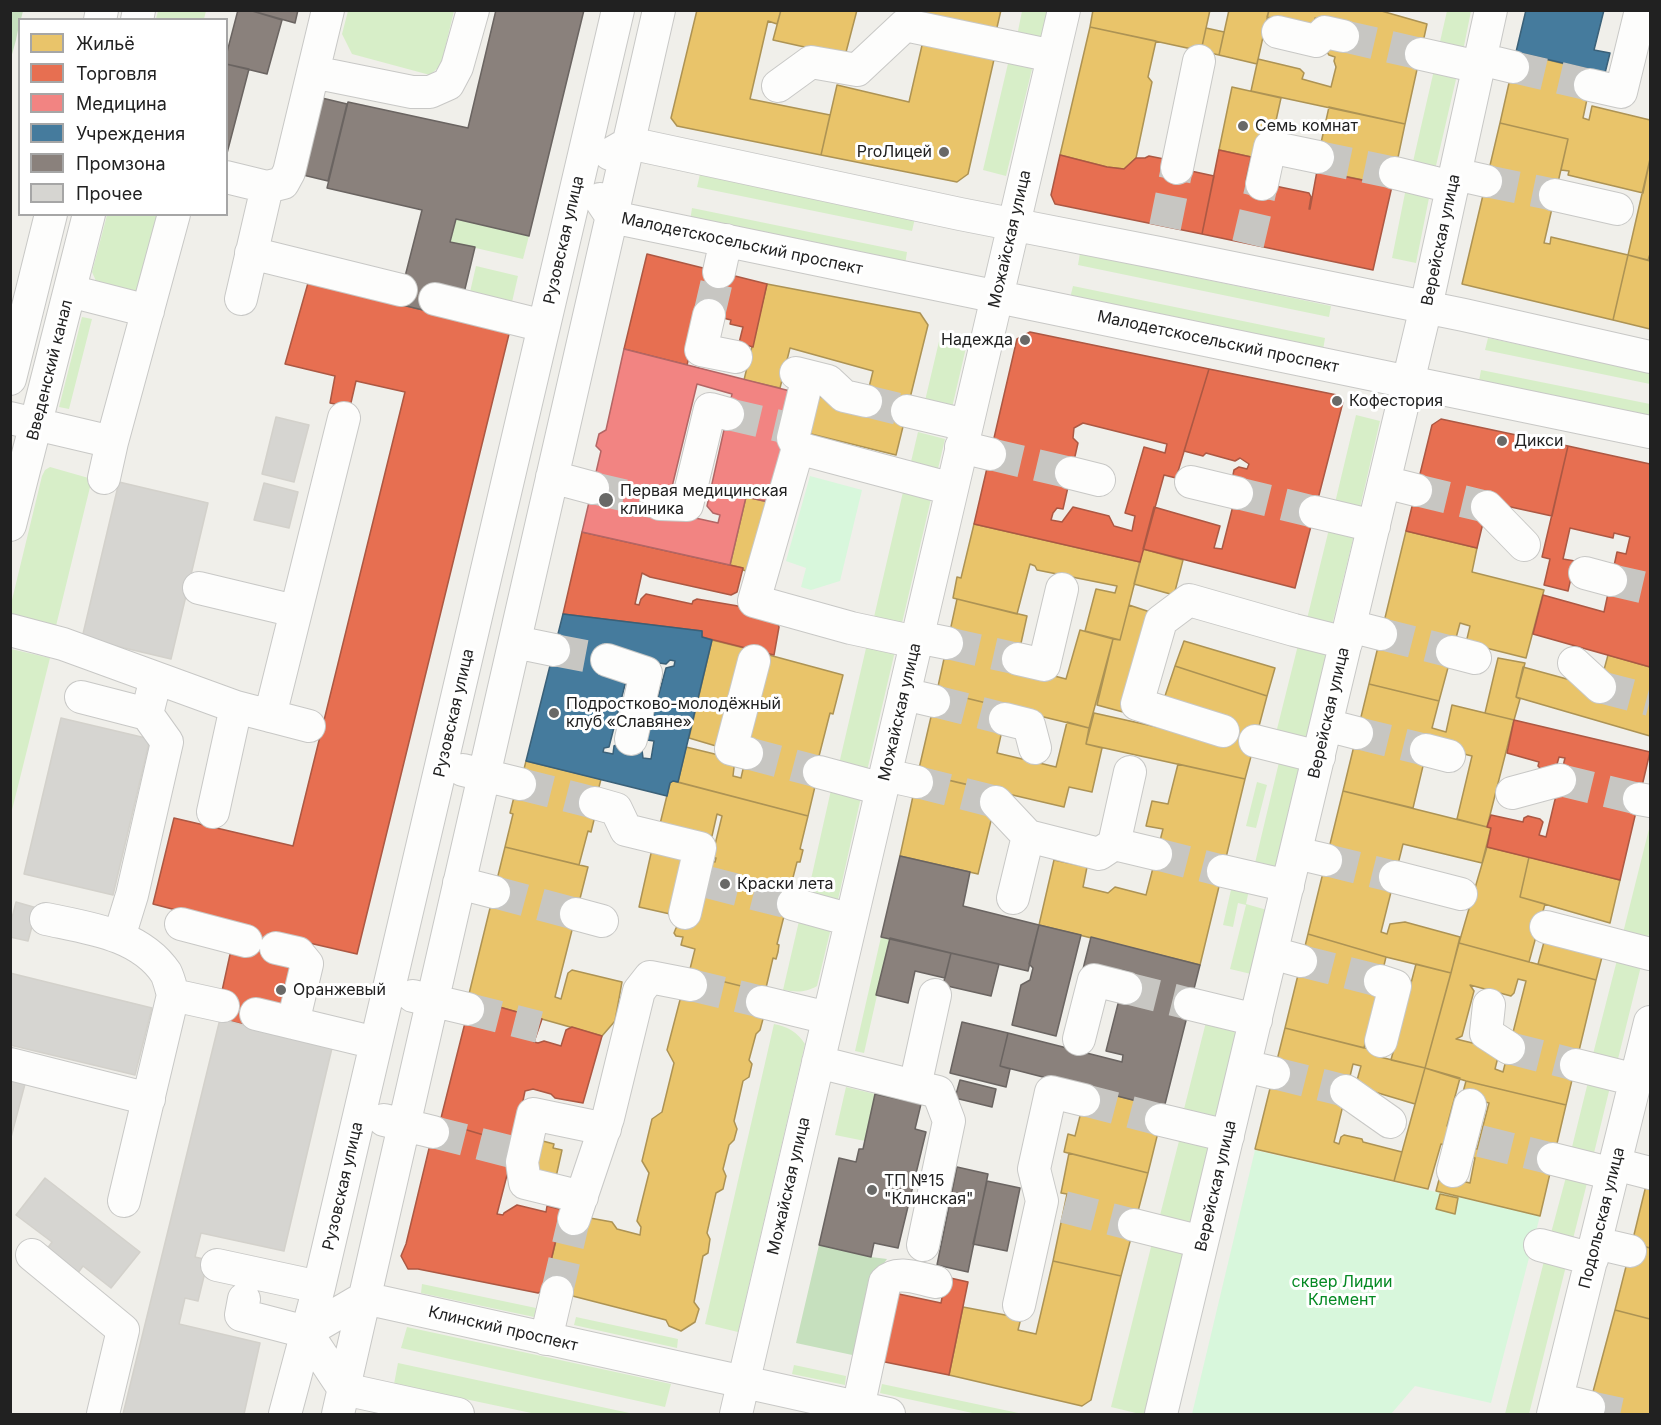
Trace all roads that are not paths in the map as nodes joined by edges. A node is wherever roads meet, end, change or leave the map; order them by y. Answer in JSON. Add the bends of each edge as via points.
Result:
{"nodes":[{"id":1,"x":328,"y":10,"type":"edge"},
{"id":2,"x":473,"y":10,"type":"edge"},
{"id":3,"x":618,"y":10,"type":"edge"},
{"id":4,"x":659,"y":10,"type":"edge"},
{"id":5,"x":1064,"y":10,"type":"edge"},
{"id":6,"x":1491,"y":10,"type":"edge"},
{"id":7,"x":1641,"y":10,"type":"edge"},
{"id":8,"x":907,"y":18,"type":"edge"},
{"id":9,"x":1278,"y":32,"type":"dead end"},
{"id":10,"x":1343,"y":36,"type":"tunnel mouth"},
{"id":11,"x":1421,"y":54,"type":"tunnel mouth"},
{"id":12,"x":1053,"y":56,"type":"junction"},
{"id":13,"x":1198,"y":61,"type":"dead end"},
{"id":14,"x":1480,"y":63,"type":"junction"},
{"id":15,"x":1513,"y":67,"type":"tunnel mouth"},
{"id":16,"x":313,"y":72,"type":"junction"},
{"id":17,"x":1590,"y":85,"type":"tunnel mouth"},
{"id":18,"x":778,"y":86,"type":"dead end"},
{"id":19,"x":629,"y":143,"type":"junction"},
{"id":20,"x":1318,"y":157,"type":"tunnel mouth"},
{"id":21,"x":1177,"y":168,"type":"tunnel mouth"},
{"id":22,"x":581,"y":171,"type":"junction"},
{"id":23,"x":1395,"y":173,"type":"tunnel mouth"},
{"id":24,"x":228,"y":177,"type":"edge"},
{"id":25,"x":1453,"y":181,"type":"junction"},
{"id":26,"x":1486,"y":181,"type":"tunnel mouth"},
{"id":27,"x":1262,"y":184,"type":"tunnel mouth"},
{"id":28,"x":267,"y":187,"type":"junction"},
{"id":29,"x":1555,"y":195,"type":"tunnel mouth"},
{"id":30,"x":1617,"y":209,"type":"dead end"},
{"id":31,"x":51,"y":216,"type":"edge"},
{"id":32,"x":89,"y":216,"type":"edge"},
{"id":33,"x":173,"y":216,"type":"edge"},
{"id":34,"x":612,"y":217,"type":"junction"},
{"id":35,"x":1014,"y":225,"type":"junction"},
{"id":36,"x":726,"y":240,"type":"junction"},
{"id":37,"x":251,"y":253,"type":"junction"},
{"id":38,"x":719,"y":272,"type":"tunnel mouth"},
{"id":39,"x":401,"y":290,"type":"dead end"},
{"id":40,"x":70,"y":291,"type":"junction"},
{"id":41,"x":997,"y":297,"type":"junction"},
{"id":42,"x":241,"y":299,"type":"dead end"},
{"id":43,"x":435,"y":299,"type":"dead end"},
{"id":44,"x":1426,"y":307,"type":"junction"},
{"id":45,"x":148,"y":311,"type":"junction"},
{"id":46,"x":709,"y":315,"type":"tunnel mouth"},
{"id":47,"x":544,"y":326,"type":"junction"},
{"id":48,"x":736,"y":357,"type":"dead end"},
{"id":49,"x":1650,"y":357,"type":"edge"},
{"id":50,"x":10,"y":380,"type":"edge"},
{"id":51,"x":1408,"y":382,"type":"junction"},
{"id":52,"x":866,"y":401,"type":"tunnel mouth"},
{"id":53,"x":907,"y":411,"type":"tunnel mouth"},
{"id":54,"x":728,"y":414,"type":"tunnel mouth"},
{"id":55,"x":344,"y":418,"type":"dead end"},
{"id":56,"x":23,"y":421,"type":"edge"},
{"id":57,"x":1650,"y":432,"type":"edge"},
{"id":58,"x":794,"y":435,"type":"junction"},
{"id":59,"x":112,"y":442,"type":"junction"},
{"id":60,"x":972,"y":442,"type":"junction"},
{"id":61,"x":552,"y":477,"type":"junction"},
{"id":62,"x":104,"y":478,"type":"dead end"},
{"id":63,"x":1191,"y":482,"type":"dead end"},
{"id":64,"x":1384,"y":482,"type":"junction"},
{"id":65,"x":592,"y":488,"type":"tunnel mouth"},
{"id":66,"x":952,"y":489,"type":"junction"},
{"id":67,"x":1416,"y":490,"type":"tunnel mouth"},
{"id":68,"x":1237,"y":493,"type":"tunnel mouth"},
{"id":69,"x":660,"y":504,"type":"tunnel mouth"},
{"id":70,"x":1486,"y":507,"type":"tunnel mouth"},
{"id":71,"x":1315,"y":512,"type":"tunnel mouth"},
{"id":72,"x":10,"y":525,"type":"edge"},
{"id":73,"x":1374,"y":526,"type":"junction"},
{"id":74,"x":1524,"y":545,"type":"dead end"},
{"id":75,"x":200,"y":588,"type":"dead end"},
{"id":76,"x":1062,"y":589,"type":"dead end"},
{"id":77,"x":295,"y":611,"type":"junction"},
{"id":78,"x":10,"y":630,"type":"edge"},
{"id":79,"x":1348,"y":634,"type":"junction"},
{"id":80,"x":1381,"y":634,"type":"tunnel mouth"},
{"id":81,"x":927,"y":640,"type":"junction"},
{"id":82,"x":515,"y":642,"type":"junction"},
{"id":83,"x":554,"y":650,"type":"tunnel mouth"},
{"id":84,"x":1018,"y":659,"type":"tunnel mouth"},
{"id":85,"x":607,"y":660,"type":"tunnel mouth"},
{"id":86,"x":754,"y":661,"type":"dead end"},
{"id":87,"x":1574,"y":663,"type":"dead end"},
{"id":88,"x":156,"y":678,"type":"junction"},
{"id":89,"x":1600,"y":687,"type":"tunnel mouth"},
{"id":90,"x":904,"y":694,"type":"junction"},
{"id":91,"x":81,"y":697,"type":"dead end"},
{"id":92,"x":934,"y":701,"type":"tunnel mouth"},
{"id":93,"x":236,"y":707,"type":"junction"},
{"id":94,"x":147,"y":714,"type":"junction"},
{"id":95,"x":270,"y":716,"type":"junction"},
{"id":96,"x":1005,"y":719,"type":"tunnel mouth"},
{"id":97,"x":1326,"y":725,"type":"junction"},
{"id":98,"x":309,"y":726,"type":"dead end"},
{"id":99,"x":1223,"y":731,"type":"dead end"},
{"id":100,"x":1357,"y":733,"type":"tunnel mouth"},
{"id":101,"x":630,"y":739,"type":"dead end"},
{"id":102,"x":1255,"y":741,"type":"dead end"},
{"id":103,"x":1035,"y":748,"type":"dead end"},
{"id":104,"x":747,"y":753,"type":"tunnel mouth"},
{"id":105,"x":1318,"y":757,"type":"junction"},
{"id":106,"x":442,"y":765,"type":"junction"},
{"id":107,"x":1130,"y":771,"type":"dead end"},
{"id":108,"x":819,"y":772,"type":"tunnel mouth"},
{"id":109,"x":484,"y":775,"type":"junction"},
{"id":110,"x":1560,"y":780,"type":"tunnel mouth"},
{"id":111,"x":883,"y":782,"type":"junction"},
{"id":112,"x":917,"y":782,"type":"tunnel mouth"},
{"id":113,"x":520,"y":784,"type":"tunnel mouth"},
{"id":114,"x":1512,"y":793,"type":"dead end"},
{"id":115,"x":996,"y":802,"type":"tunnel mouth"},
{"id":116,"x":595,"y":803,"type":"tunnel mouth"},
{"id":117,"x":213,"y":812,"type":"dead end"},
{"id":118,"x":1028,"y":836,"type":"junction"},
{"id":119,"x":1114,"y":844,"type":"junction"},
{"id":120,"x":1296,"y":853,"type":"junction"},
{"id":121,"x":1156,"y":854,"type":"tunnel mouth"},
{"id":122,"x":1326,"y":860,"type":"tunnel mouth"},
{"id":123,"x":1223,"y":871,"type":"tunnel mouth"},
{"id":124,"x":1395,"y":877,"type":"tunnel mouth"},
{"id":125,"x":459,"y":883,"type":"junction"},
{"id":126,"x":1288,"y":886,"type":"junction"},
{"id":127,"x":494,"y":892,"type":"tunnel mouth"},
{"id":128,"x":1461,"y":894,"type":"dead end"},
{"id":129,"x":1013,"y":898,"type":"dead end"},
{"id":130,"x":793,"y":904,"type":"tunnel mouth"},
{"id":131,"x":685,"y":913,"type":"dead end"},
{"id":132,"x":46,"y":919,"type":"dead end"},
{"id":133,"x":851,"y":920,"type":"junction"},
{"id":134,"x":181,"y":924,"type":"dead end"},
{"id":135,"x":1546,"y":927,"type":"dead end"},
{"id":136,"x":119,"y":936,"type":"junction"},
{"id":137,"x":246,"y":940,"type":"dead end"},
{"id":138,"x":276,"y":948,"type":"dead end"},
{"id":139,"x":1272,"y":953,"type":"junction"},
{"id":140,"x":1650,"y":954,"type":"edge"},
{"id":141,"x":1301,"y":961,"type":"tunnel mouth"},
{"id":142,"x":1380,"y":981,"type":"tunnel mouth"},
{"id":143,"x":690,"y":985,"type":"tunnel mouth"},
{"id":144,"x":1126,"y":988,"type":"tunnel mouth"},
{"id":145,"x":388,"y":991,"type":"junction"},
{"id":146,"x":935,"y":994,"type":"dead end"},
{"id":147,"x":173,"y":995,"type":"junction"},
{"id":148,"x":432,"y":1001,"type":"junction"},
{"id":149,"x":762,"y":1002,"type":"tunnel mouth"},
{"id":150,"x":1190,"y":1004,"type":"tunnel mouth"},
{"id":151,"x":223,"y":1005,"type":"dead end"},
{"id":152,"x":1489,"y":1005,"type":"dead end"},
{"id":153,"x":468,"y":1010,"type":"tunnel mouth"},
{"id":154,"x":256,"y":1014,"type":"dead end"},
{"id":155,"x":828,"y":1018,"type":"junction"},
{"id":156,"x":1256,"y":1020,"type":"junction"},
{"id":157,"x":1650,"y":1022,"type":"edge"},
{"id":158,"x":293,"y":1023,"type":"junction"},
{"id":159,"x":1079,"y":1039,"type":"dead end"},
{"id":160,"x":1381,"y":1041,"type":"dead end"},
{"id":161,"x":376,"y":1043,"type":"junction"},
{"id":162,"x":1509,"y":1048,"type":"tunnel mouth"},
{"id":163,"x":818,"y":1062,"type":"junction"},
{"id":164,"x":10,"y":1065,"type":"edge"},
{"id":165,"x":1576,"y":1065,"type":"tunnel mouth"},
{"id":166,"x":1636,"y":1080,"type":"junction"},
{"id":167,"x":915,"y":1086,"type":"junction"},
{"id":168,"x":1346,"y":1091,"type":"tunnel mouth"},
{"id":169,"x":148,"y":1099,"type":"junction"},
{"id":170,"x":1084,"y":1101,"type":"tunnel mouth"},
{"id":171,"x":1470,"y":1105,"type":"dead end"},
{"id":172,"x":359,"y":1114,"type":"junction"},
{"id":173,"x":1161,"y":1120,"type":"tunnel mouth"},
{"id":174,"x":1390,"y":1122,"type":"dead end"},
{"id":175,"x":418,"y":1129,"type":"junction"},
{"id":176,"x":605,"y":1129,"type":"junction"},
{"id":177,"x":1228,"y":1136,"type":"junction"},
{"id":178,"x":1553,"y":1159,"type":"tunnel mouth"},
{"id":179,"x":1614,"y":1169,"type":"junction"},
{"id":180,"x":1453,"y":1171,"type":"dead end"},
{"id":181,"x":1650,"y":1173,"type":"edge"},
{"id":182,"x":124,"y":1201,"type":"dead end"},
{"id":183,"x":1134,"y":1225,"type":"tunnel mouth"},
{"id":184,"x":1202,"y":1242,"type":"junction"},
{"id":185,"x":922,"y":1245,"type":"dead end"},
{"id":186,"x":1540,"y":1245,"type":"dead end"},
{"id":187,"x":1594,"y":1251,"type":"junction"},
{"id":188,"x":1630,"y":1251,"type":"dead end"},
{"id":189,"x":32,"y":1255,"type":"dead end"},
{"id":190,"x":217,"y":1265,"type":"dead end"},
{"id":191,"x":936,"y":1282,"type":"dead end"},
{"id":192,"x":319,"y":1287,"type":"junction"},
{"id":193,"x":557,"y":1292,"type":"tunnel mouth"},
{"id":194,"x":364,"y":1298,"type":"junction"},
{"id":195,"x":244,"y":1299,"type":"dead end"},
{"id":196,"x":1019,"y":1305,"type":"dead end"},
{"id":197,"x":306,"y":1332,"type":"junction"},
{"id":198,"x":546,"y":1339,"type":"junction"},
{"id":199,"x":743,"y":1382,"type":"junction"},
{"id":200,"x":341,"y":1402,"type":"edge"},
{"id":201,"x":1555,"y":1407,"type":"edge"},
{"id":202,"x":1589,"y":1407,"type":"tunnel mouth"},
{"id":203,"x":858,"y":1408,"type":"junction"},
{"id":204,"x":103,"y":1414,"type":"edge"},
{"id":205,"x":285,"y":1414,"type":"edge"},
{"id":206,"x":458,"y":1414,"type":"edge"},
{"id":207,"x":736,"y":1414,"type":"edge"},
{"id":208,"x":889,"y":1414,"type":"edge"},
{"id":209,"x":1161,"y":1414,"type":"edge"}],
"edges":[{"from":1,"to":16,"type":"street"},
{"from":2,"to":16,"type":"street","via":[[458,67],[448,84],[430,92],[412,92]]},
{"from":3,"to":22,"type":"street","name":"Рузовская улица"},
{"from":4,"to":19,"type":"street"},
{"from":5,"to":12,"type":"street","name":"Можайская улица"},
{"from":6,"to":14,"type":"street","name":"Верейская улица"},
{"from":7,"to":17,"type":"street","via":[[1621,92]]},
{"from":8,"to":12,"type":"street"},
{"from":8,"to":18,"type":"street","via":[[857,70],[811,62]]},
{"from":9,"to":10,"type":"street","via":[[1316,41],[1325,32]]},
{"from":11,"to":14,"type":"street"},
{"from":12,"to":35,"type":"street","name":"Можайская улица"},
{"from":13,"to":21,"type":"street"},
{"from":14,"to":15,"type":"street"},
{"from":14,"to":25,"type":"street","name":"Верейская улица"},
{"from":16,"to":28,"type":"street","via":[[289,172],[283,183]]},
{"from":19,"to":22,"type":"street"},
{"from":19,"to":34,"type":"street"},
{"from":19,"to":35,"type":"street"},
{"from":20,"to":27,"type":"street","via":[[1269,147]]},
{"from":22,"to":34,"type":"street","name":"Малодетскосельский проспект"},
{"from":22,"to":47,"type":"street","name":"Рузовская улица"},
{"from":23,"to":25,"type":"street"},
{"from":24,"to":28,"type":"street"},
{"from":25,"to":26,"type":"street"},
{"from":25,"to":44,"type":"street","name":"Верейская улица"},
{"from":28,"to":37,"type":"street"},
{"from":29,"to":30,"type":"street"},
{"from":31,"to":50,"type":"street"},
{"from":32,"to":40,"type":"street","name":"Введенский канал"},
{"from":33,"to":45,"type":"street"},
{"from":34,"to":36,"type":"street","name":"Малодетскосельский проспект"},
{"from":34,"to":61,"type":"street"},
{"from":35,"to":41,"type":"street","name":"Можайская улица"},
{"from":35,"to":44,"type":"street","via":[[1162,240],[1245,257]]},
{"from":36,"to":38,"type":"street"},
{"from":36,"to":41,"type":"street","name":"Малодетскосельский проспект"},
{"from":37,"to":39,"type":"street"},
{"from":37,"to":42,"type":"street"},
{"from":40,"to":45,"type":"street"},
{"from":40,"to":56,"type":"street","name":"Введенский канал"},
{"from":41,"to":51,"type":"street","name":"Малодетскосельский проспект"},
{"from":41,"to":60,"type":"street","name":"Можайская улица"},
{"from":43,"to":47,"type":"street"},
{"from":44,"to":49,"type":"street"},
{"from":44,"to":51,"type":"street","name":"Верейская улица"},
{"from":45,"to":59,"type":"street"},
{"from":46,"to":48,"type":"street","via":[[701,350]]},
{"from":47,"to":106,"type":"street","name":"Рузовская улица"},
{"from":51,"to":57,"type":"street","name":"Малодетскосельский проспект"},
{"from":51,"to":64,"type":"street","name":"Верейская улица"},
{"from":52,"to":58,"type":"street","via":[[844,396],[828,381],[802,375]]},
{"from":53,"to":60,"type":"street"},
{"from":54,"to":69,"type":"street","via":[[710,409],[687,505]]},
{"from":55,"to":77,"type":"street"},
{"from":56,"to":59,"type":"street"},
{"from":56,"to":72,"type":"street","name":"Введенский канал"},
{"from":58,"to":66,"type":"street"},
{"from":58,"to":81,"type":"street","via":[[754,601],[851,628]]},
{"from":59,"to":62,"type":"street"},
{"from":60,"to":66,"type":"street","name":"Можайская улица"},
{"from":61,"to":65,"type":"street"},
{"from":61,"to":82,"type":"street"},
{"from":63,"to":68,"type":"street"},
{"from":64,"to":67,"type":"street"},
{"from":64,"to":73,"type":"street","name":"Верейская улица"},
{"from":66,"to":81,"type":"street","name":"Можайская улица"},
{"from":70,"to":74,"type":"street"},
{"from":71,"to":73,"type":"street"},
{"from":73,"to":79,"type":"street","name":"Верейская улица"},
{"from":75,"to":77,"type":"street"},
{"from":76,"to":84,"type":"street","via":[[1044,665]]},
{"from":77,"to":95,"type":"street"},
{"from":78,"to":88,"type":"street","via":[[63,644]]},
{"from":79,"to":80,"type":"street"},
{"from":79,"to":97,"type":"street","name":"Верейская улица"},
{"from":79,"to":99,"type":"street","via":[[1294,630],[1189,600],[1161,621],[1137,704]]},
{"from":81,"to":90,"type":"street","name":"Можайская улица"},
{"from":82,"to":83,"type":"street"},
{"from":82,"to":109,"type":"street"},
{"from":85,"to":101,"type":"street","via":[[646,674]]},
{"from":86,"to":104,"type":"street","via":[[731,749]]},
{"from":87,"to":89,"type":"street"},
{"from":88,"to":93,"type":"street"},
{"from":88,"to":94,"type":"street"},
{"from":90,"to":92,"type":"street"},
{"from":90,"to":111,"type":"street","name":"Можайская улица"},
{"from":91,"to":94,"type":"street"},
{"from":93,"to":95,"type":"street"},
{"from":93,"to":117,"type":"street"},
{"from":94,"to":136,"type":"street","via":[[167,742]]},
{"from":95,"to":98,"type":"street"},
{"from":96,"to":103,"type":"street","via":[[1029,725]]},
{"from":97,"to":100,"type":"street"},
{"from":97,"to":105,"type":"street","name":"Верейская улица"},
{"from":102,"to":105,"type":"street"},
{"from":105,"to":120,"type":"street","name":"Верейская улица"},
{"from":106,"to":109,"type":"street"},
{"from":106,"to":145,"type":"street","name":"Рузовская улица"},
{"from":107,"to":119,"type":"street"},
{"from":108,"to":111,"type":"street"},
{"from":109,"to":113,"type":"street"},
{"from":109,"to":125,"type":"street"},
{"from":110,"to":114,"type":"street"},
{"from":111,"to":112,"type":"street"},
{"from":111,"to":133,"type":"street","name":"Можайская улица"},
{"from":115,"to":118,"type":"street"},
{"from":116,"to":131,"type":"street","via":[[616,809],[626,830],[700,848],[700,880]]},
{"from":118,"to":119,"type":"street","via":[[1099,854]]},
{"from":118,"to":129,"type":"street"},
{"from":119,"to":121,"type":"street"},
{"from":120,"to":122,"type":"street"},
{"from":120,"to":126,"type":"street","name":"Верейская улица"},
{"from":123,"to":126,"type":"street"},
{"from":124,"to":128,"type":"street"},
{"from":125,"to":127,"type":"street"},
{"from":125,"to":148,"type":"street"},
{"from":126,"to":139,"type":"street","name":"Верейская улица"},
{"from":130,"to":133,"type":"street"},
{"from":132,"to":136,"type":"street"},
{"from":133,"to":155,"type":"street","name":"Можайская улица"},
{"from":134,"to":137,"type":"street"},
{"from":135,"to":140,"type":"street"},
{"from":136,"to":147,"type":"street","via":[[148,953],[167,974]]},
{"from":138,"to":158,"type":"street","via":[[298,953],[307,964]]},
{"from":139,"to":141,"type":"street"},
{"from":139,"to":156,"type":"street","name":"Верейская улица"},
{"from":142,"to":160,"type":"street","via":[[1395,986]]},
{"from":143,"to":176,"type":"street","via":[[650,976],[639,991]]},
{"from":144,"to":159,"type":"street","via":[[1094,980]]},
{"from":145,"to":148,"type":"street"},
{"from":145,"to":161,"type":"street","name":"Рузовская улица"},
{"from":146,"to":167,"type":"street"},
{"from":147,"to":151,"type":"street"},
{"from":147,"to":169,"type":"street"},
{"from":148,"to":153,"type":"street"},
{"from":148,"to":175,"type":"street"},
{"from":149,"to":155,"type":"street"},
{"from":150,"to":156,"type":"street"},
{"from":152,"to":162,"type":"street","via":[[1486,1033]]},
{"from":154,"to":158,"type":"street"},
{"from":155,"to":163,"type":"street","name":"Можайская улица"},
{"from":156,"to":177,"type":"street","name":"Верейская улица","via":[[1259,1069]]},
{"from":157,"to":166,"type":"street","name":"Подольская улица"},
{"from":158,"to":161,"type":"street"},
{"from":161,"to":172,"type":"street","name":"Рузовская улица"},
{"from":163,"to":167,"type":"street"},
{"from":163,"to":199,"type":"street","name":"Можайская улица"},
{"from":164,"to":169,"type":"street"},
{"from":165,"to":166,"type":"street"},
{"from":166,"to":179,"type":"street","name":"Подольская улица"},
{"from":167,"to":185,"type":"street","via":[[938,1092],[949,1121]]},
{"from":168,"to":174,"type":"street"},
{"from":169,"to":182,"type":"street"},
{"from":170,"to":196,"type":"street","via":[[1051,1092],[1034,1168],[1053,1204]]},
{"from":171,"to":180,"type":"street","via":[[1471,1138]]},
{"from":172,"to":175,"type":"street"},
{"from":172,"to":192,"type":"street","name":"Рузовская улица"},
{"from":173,"to":177,"type":"street"},
{"from":175,"to":194,"type":"street"},
{"from":176,"to":176,"type":"street","via":[[578,1208],[525,1183],[518,1153],[533,1114]]},
{"from":177,"to":184,"type":"street","name":"Верейская улица"},
{"from":178,"to":179,"type":"street"},
{"from":179,"to":181,"type":"street"},
{"from":179,"to":187,"type":"street","name":"Подольская улица"},
{"from":183,"to":184,"type":"street"},
{"from":184,"to":209,"type":"street","name":"Верейская улица"},
{"from":186,"to":187,"type":"street"},
{"from":187,"to":188,"type":"street"},
{"from":187,"to":201,"type":"street","name":"Подольская улица"},
{"from":189,"to":204,"type":"street","via":[[123,1330]]},
{"from":190,"to":192,"type":"street"},
{"from":191,"to":203,"type":"street","via":[[897,1275],[885,1282]]},
{"from":192,"to":197,"type":"street","name":"Рузовская улица"},
{"from":193,"to":198,"type":"street"},
{"from":194,"to":197,"type":"street"},
{"from":194,"to":198,"type":"street","name":"Клинский проспект"},
{"from":194,"to":200,"type":"street"},
{"from":195,"to":197,"type":"street","via":[[241,1315]]},
{"from":197,"to":200,"type":"street"},
{"from":197,"to":205,"type":"street","name":"Рузовская улица"},
{"from":198,"to":199,"type":"street","name":"Клинский проспект"},
{"from":199,"to":203,"type":"street","name":"Клинский проспект"},
{"from":199,"to":207,"type":"street","name":"Можайская улица"},
{"from":200,"to":206,"type":"street"},
{"from":201,"to":202,"type":"street"},
{"from":203,"to":208,"type":"street","name":"Клинский проспект"}]}
